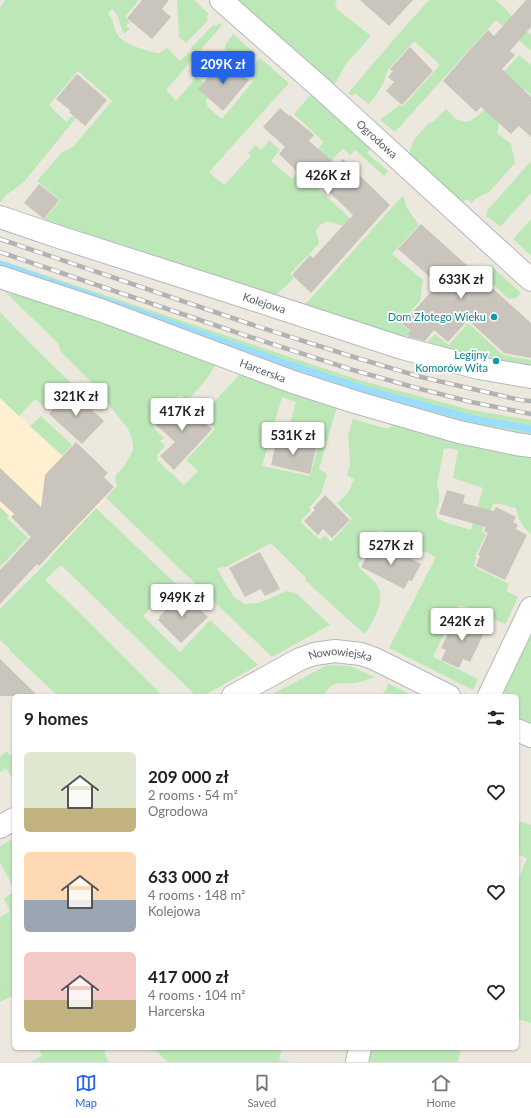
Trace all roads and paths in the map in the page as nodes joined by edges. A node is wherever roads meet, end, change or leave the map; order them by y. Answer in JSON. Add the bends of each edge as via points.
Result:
{"nodes":[{"id":1,"x":221,"y":0,"type":"edge"},
{"id":2,"x":0,"y":217,"type":"edge"},
{"id":3,"x":0,"y":277,"type":"edge"},
{"id":4,"x":531,"y":280,"type":"edge"},
{"id":5,"x":531,"y":378,"type":"edge"},
{"id":6,"x":531,"y":446,"type":"edge"},
{"id":7,"x":531,"y":608,"type":"edge"},
{"id":8,"x":238,"y":694,"type":"edge"},
{"id":9,"x":445,"y":694,"type":"edge"},
{"id":10,"x":490,"y":694,"type":"edge"},
{"id":11,"x":519,"y":731,"type":"edge"},
{"id":12,"x":531,"y":736,"type":"edge"},
{"id":13,"x":12,"y":820,"type":"edge"},
{"id":14,"x":0,"y":827,"type":"edge"},
{"id":15,"x":360,"y":1050,"type":"edge"},
{"id":16,"x":357,"y":1062,"type":"edge"}],
"edges":[{"from":1,"to":4,"type":"street","name":"Ogrodowa"},
{"from":2,"to":5,"type":"street","name":"Kolejowa","via":[[402,348],[479,368]]},
{"from":3,"to":6,"type":"street","name":"Harcerska","via":[[103,311],[293,382],[355,402],[459,432]]},
{"from":7,"to":10,"type":"street"},
{"from":8,"to":9,"type":"street","name":"Nowowiejska","via":[[300,659],[335,651],[371,657]]},
{"from":11,"to":12,"type":"street"},
{"from":13,"to":14,"type":"street"},
{"from":15,"to":16,"type":"street"}]}
